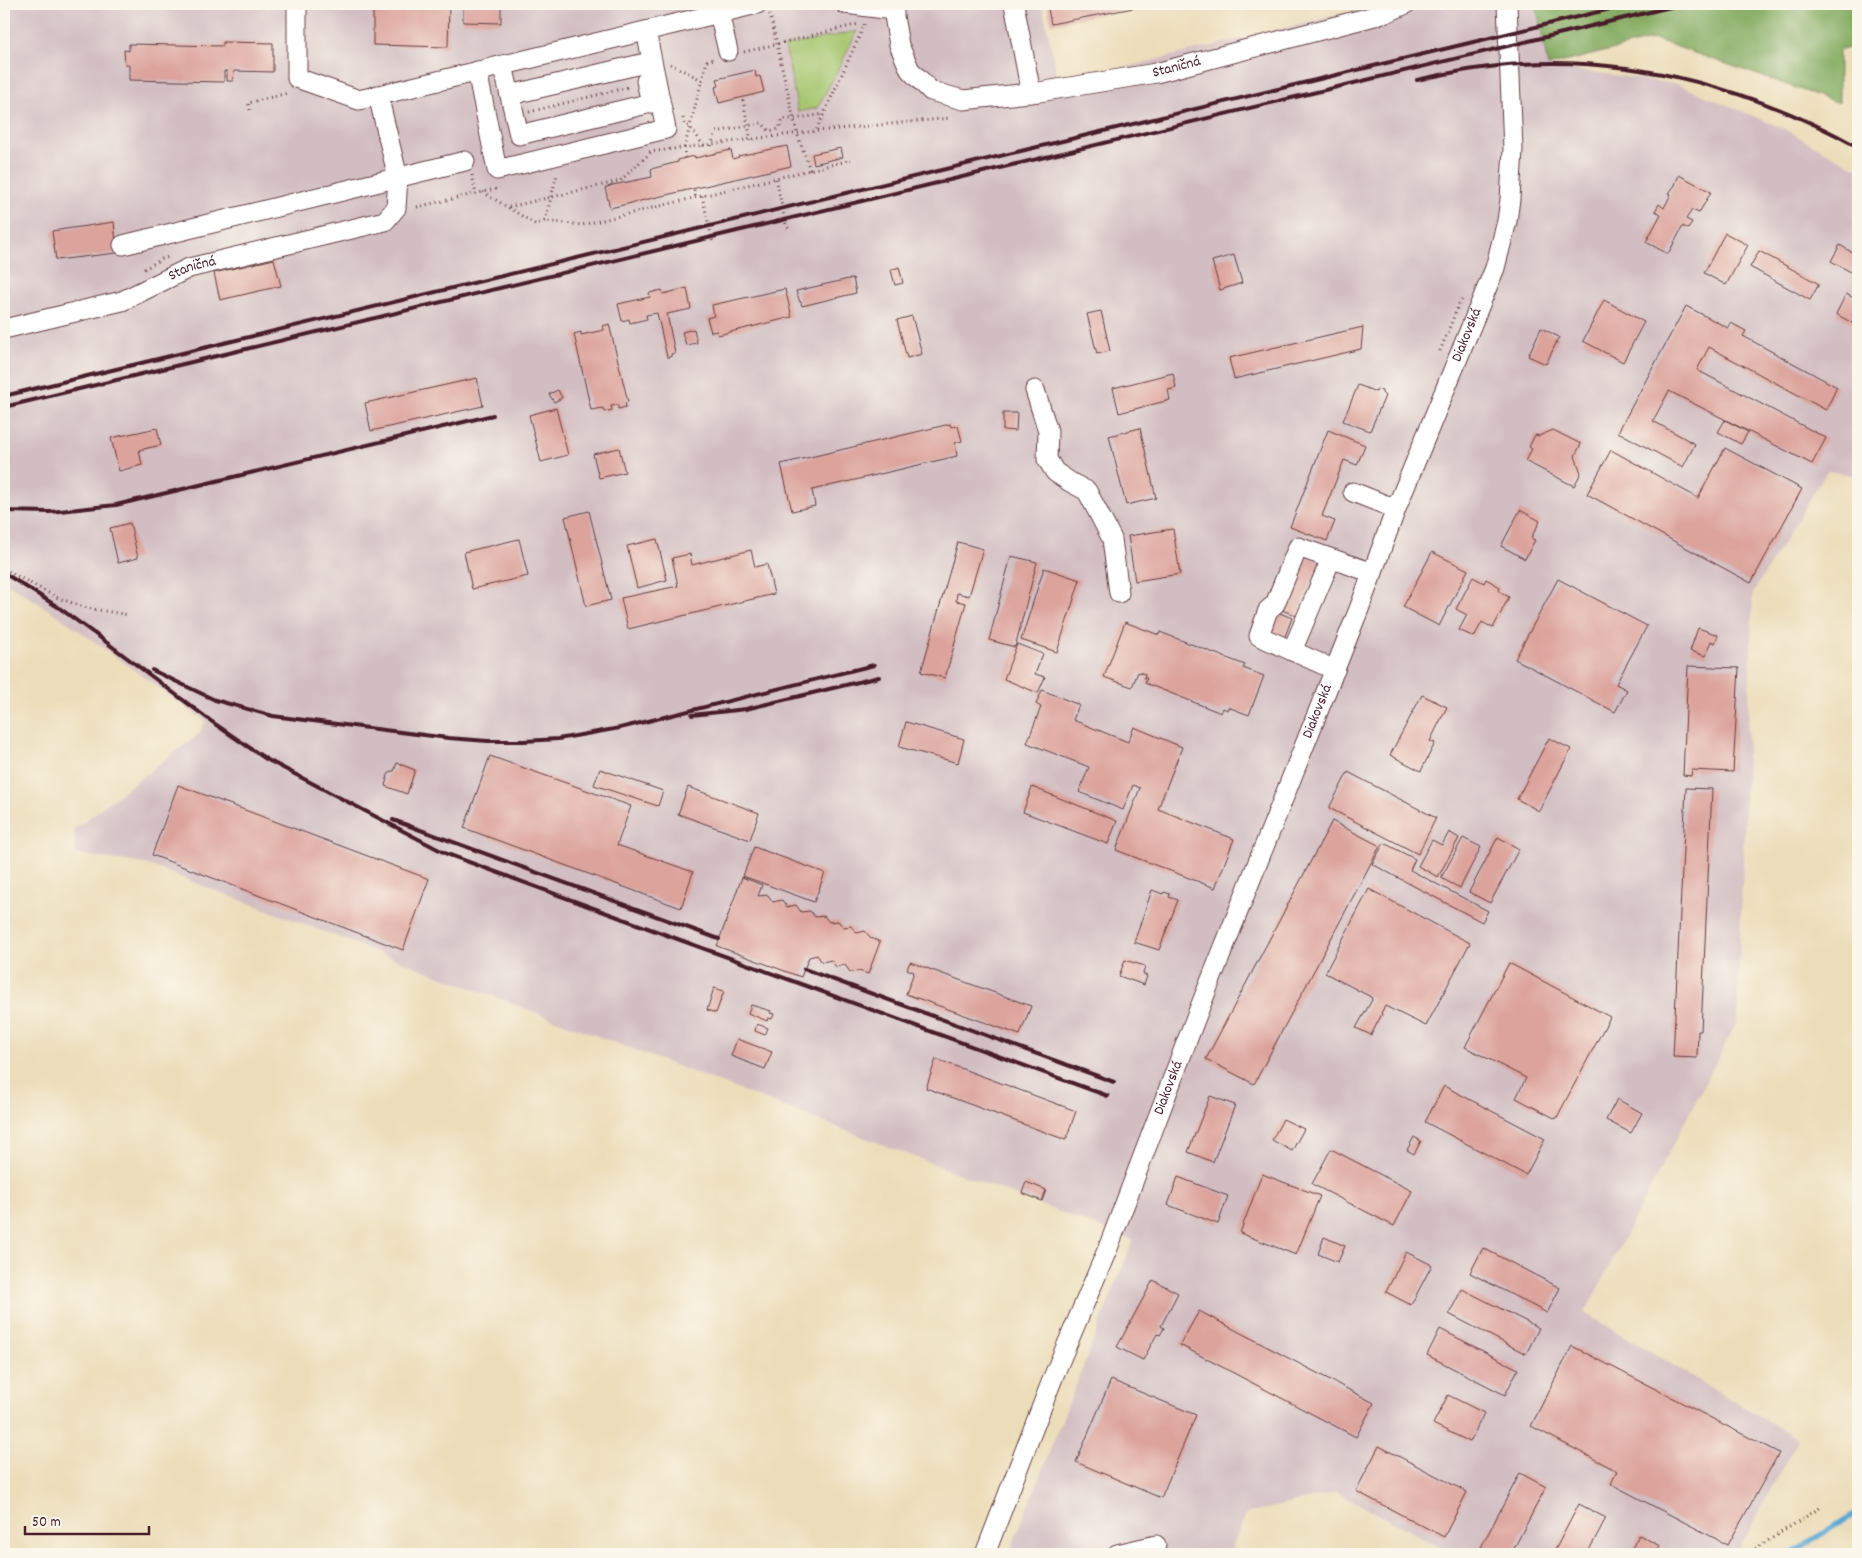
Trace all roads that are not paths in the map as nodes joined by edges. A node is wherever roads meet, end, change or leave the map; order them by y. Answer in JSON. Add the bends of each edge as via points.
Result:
{"nodes":[{"id":1,"x":297,"y":4,"type":"edge"},
{"id":2,"x":845,"y":4,"type":"edge"},
{"id":3,"x":1014,"y":4,"type":"edge"},
{"id":4,"x":1406,"y":4,"type":"edge"},
{"id":5,"x":1507,"y":4,"type":"edge"},
{"id":6,"x":763,"y":7,"type":"edge"},
{"id":7,"x":893,"y":7,"type":"edge"},
{"id":8,"x":719,"y":13,"type":"junction"},
{"id":9,"x":640,"y":32,"type":"junction"},
{"id":10,"x":729,"y":54,"type":"road end"},
{"id":11,"x":641,"y":64,"type":"junction"},
{"id":12,"x":503,"y":65,"type":"junction"},
{"id":13,"x":477,"y":71,"type":"junction"},
{"id":14,"x":1031,"y":92,"type":"junction"},
{"id":15,"x":378,"y":95,"type":"junction"},
{"id":16,"x":510,"y":96,"type":"junction"},
{"id":17,"x":468,"y":168,"type":"road end"},
{"id":18,"x":398,"y":178,"type":"junction"},
{"id":19,"x":123,"y":245,"type":"dead end"},
{"id":20,"x":4,"y":329,"type":"edge"},
{"id":21,"x":1035,"y":390,"type":"dead end"},
{"id":22,"x":1354,"y":492,"type":"dead end"},
{"id":23,"x":1396,"y":509,"type":"junction"},
{"id":24,"x":1331,"y":559,"type":"junction"},
{"id":25,"x":1373,"y":573,"type":"junction"},
{"id":26,"x":1119,"y":593,"type":"dead end"},
{"id":27,"x":1292,"y":651,"type":"junction"},
{"id":28,"x":1335,"y":670,"type":"junction"},
{"id":29,"x":1156,"y":1544,"type":"dead end"},
{"id":30,"x":1123,"y":1553,"type":"edge"},
{"id":31,"x":984,"y":1554,"type":"edge"}],
"edges":[{"from":1,"to":15,"type":"street","via":[[297,78],[359,100]]},
{"from":2,"to":7,"type":"street"},
{"from":3,"to":14,"type":"street"},
{"from":4,"to":14,"type":"street","name":"Staničná","via":[[1386,13],[1156,73]]},
{"from":5,"to":23,"type":"street","name":"Diakovská","via":[[1514,149],[1507,221],[1495,268]]},
{"from":6,"to":8,"type":"street"},
{"from":7,"to":14,"type":"street","name":"Staničná","via":[[899,44],[910,70],[930,91],[963,100]]},
{"from":8,"to":9,"type":"street"},
{"from":8,"to":10,"type":"street"},
{"from":9,"to":11,"type":"street"},
{"from":9,"to":12,"type":"street"},
{"from":9,"to":13,"type":"street","via":[[666,129],[497,170]]},
{"from":11,"to":16,"type":"street"},
{"from":11,"to":16,"type":"street","via":[[651,103],[519,135]]},
{"from":12,"to":13,"type":"street"},
{"from":12,"to":16,"type":"street"},
{"from":13,"to":15,"type":"street"},
{"from":15,"to":18,"type":"street"},
{"from":17,"to":18,"type":"street"},
{"from":18,"to":19,"type":"street"},
{"from":18,"to":20,"type":"street","name":"Staničná","via":[[396,208],[385,221],[188,268],[122,301]]},
{"from":21,"to":26,"type":"street","via":[[1048,430],[1048,458],[1055,472],[1088,491],[1112,539]]},
{"from":22,"to":23,"type":"street"},
{"from":23,"to":25,"type":"street","name":"Diakovská"},
{"from":24,"to":25,"type":"street"},
{"from":24,"to":27,"type":"street"},
{"from":24,"to":27,"type":"street","via":[[1298,547],[1275,604],[1268,610],[1259,636]]},
{"from":25,"to":28,"type":"street","name":"Diakovská"},
{"from":27,"to":28,"type":"street"},
{"from":28,"to":31,"type":"street","name":"Diakovská"},
{"from":29,"to":30,"type":"street"}]}
